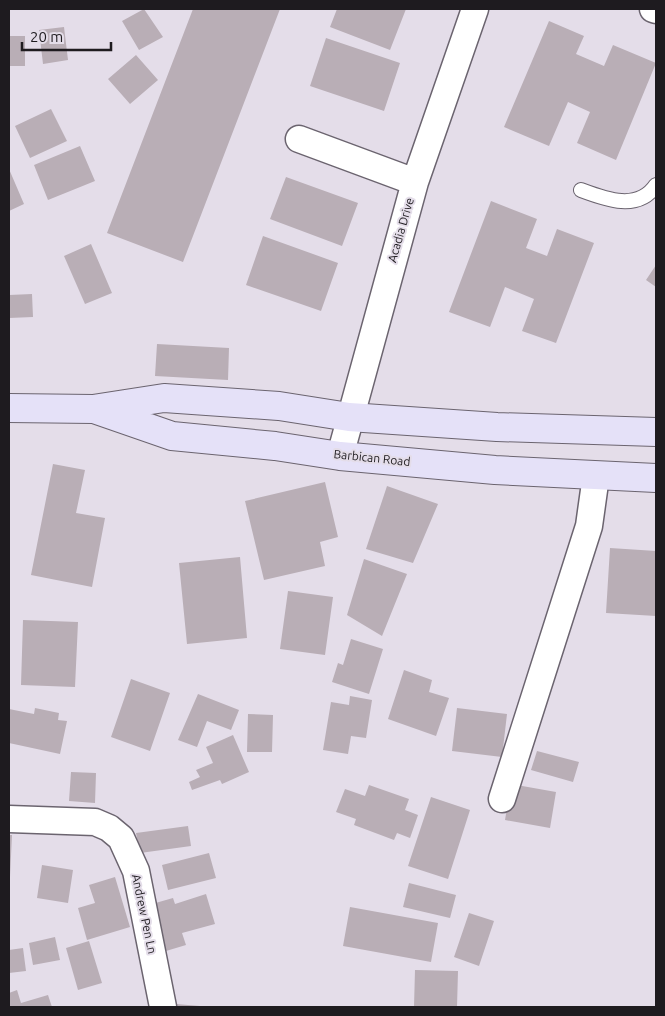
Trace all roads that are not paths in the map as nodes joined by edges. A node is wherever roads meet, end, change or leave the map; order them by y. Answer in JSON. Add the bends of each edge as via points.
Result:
{"nodes":[{"id":1,"x":475,"y":9,"type":"edge"},
{"id":2,"x":653,"y":9,"type":"edge"},
{"id":3,"x":656,"y":10,"type":"edge"},
{"id":4,"x":299,"y":139,"type":"dead end"},
{"id":5,"x":415,"y":182,"type":"junction"},
{"id":6,"x":656,"y":184,"type":"edge"},
{"id":7,"x":580,"y":190,"type":"dead end"},
{"id":8,"x":9,"y":408,"type":"edge"},
{"id":9,"x":93,"y":409,"type":"junction"},
{"id":10,"x":349,"y":417,"type":"junction"},
{"id":11,"x":656,"y":432,"type":"edge"},
{"id":12,"x":340,"y":456,"type":"junction"},
{"id":13,"x":596,"y":476,"type":"junction"},
{"id":14,"x":656,"y":478,"type":"edge"},
{"id":15,"x":502,"y":799,"type":"dead end"},
{"id":16,"x":9,"y":819,"type":"edge"},
{"id":17,"x":163,"y":1007,"type":"edge"}],
"edges":[{"from":1,"to":5,"type":"street","name":"Acadia Drive"},
{"from":2,"to":3,"type":"street"},
{"from":4,"to":5,"type":"street"},
{"from":5,"to":10,"type":"street","name":"Acadia Drive"},
{"from":6,"to":7,"type":"lane","via":[[635,201],[616,202]]},
{"from":8,"to":9,"type":"main road","name":"Barbican Road"},
{"from":9,"to":10,"type":"main road","name":"Barbican Road","via":[[164,398],[279,406]]},
{"from":9,"to":12,"type":"main road","name":"Barbican Road","via":[[172,436]]},
{"from":10,"to":11,"type":"main road","name":"Barbican Road","via":[[497,427]]},
{"from":10,"to":12,"type":"street","name":"Acadia Drive"},
{"from":12,"to":13,"type":"main road","name":"Barbican Road"},
{"from":13,"to":14,"type":"main road","name":"Barbican Road"},
{"from":13,"to":15,"type":"street","via":[[589,526]]},
{"from":16,"to":17,"type":"street","name":"Andrew Pen Ln","via":[[95,822],[121,838],[136,871]]}]}
